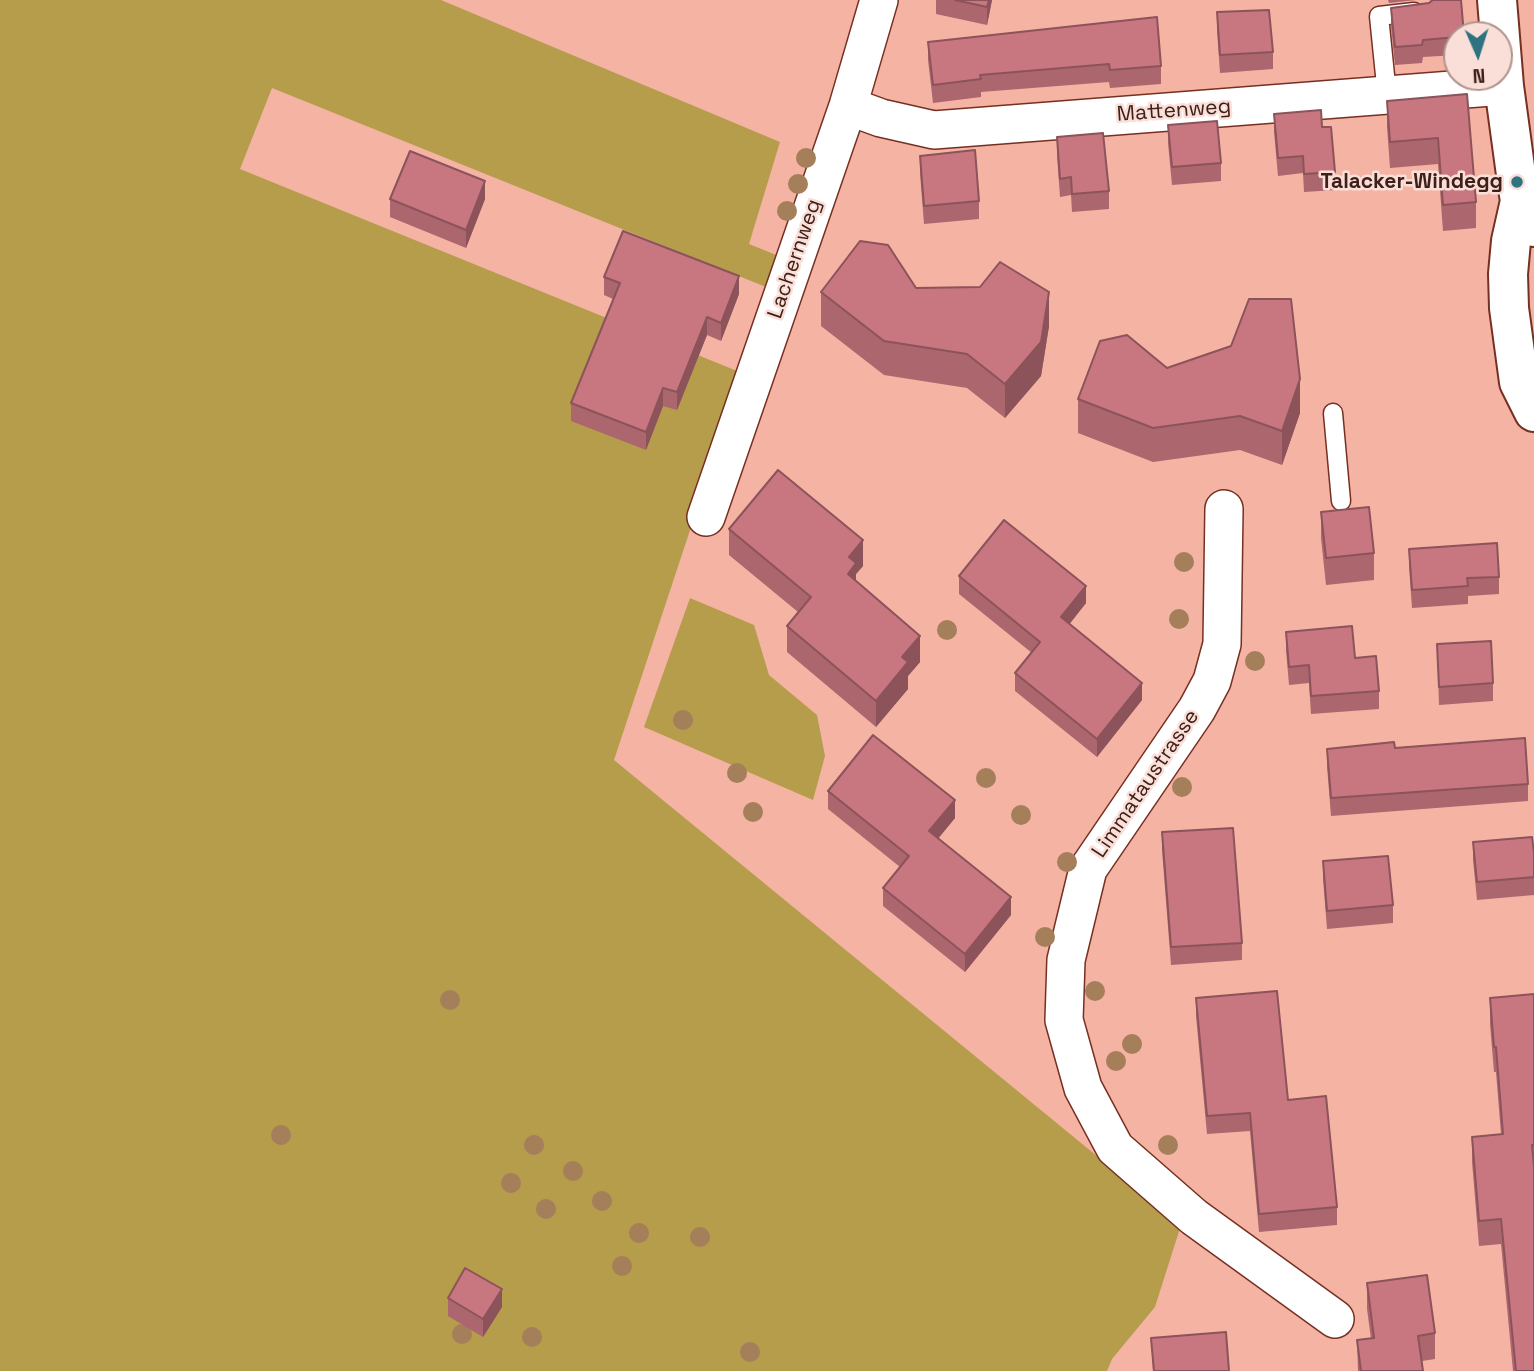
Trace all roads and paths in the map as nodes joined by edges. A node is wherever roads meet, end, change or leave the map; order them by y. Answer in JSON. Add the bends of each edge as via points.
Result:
{"nodes":[{"id":1,"x":879,"y":0,"type":"edge"},
{"id":2,"x":1497,"y":0,"type":"edge"},
{"id":3,"x":1427,"y":10,"type":"edge"},
{"id":4,"x":1499,"y":21,"type":"edge"},
{"id":5,"x":1443,"y":91,"type":"edge"},
{"id":6,"x":1505,"y":91,"type":"edge"},
{"id":7,"x":1387,"y":95,"type":"junction"},
{"id":8,"x":848,"y":106,"type":"junction"},
{"id":9,"x":1524,"y":160,"type":"edge"},
{"id":10,"x":1527,"y":214,"type":"edge"},
{"id":11,"x":1534,"y":412,"type":"edge"},
{"id":12,"x":1333,"y":413,"type":"dead end"},
{"id":13,"x":1341,"y":501,"type":"dead end"},
{"id":14,"x":1224,"y":509,"type":"dead end"},
{"id":15,"x":706,"y":517,"type":"dead end"},
{"id":16,"x":1335,"y":1319,"type":"dead end"}],
"edges":[{"from":1,"to":8,"type":"street","name":"Lachernweg"},
{"from":2,"to":4,"type":"main road"},
{"from":3,"to":7,"type":"lane","via":[[1379,16]]},
{"from":5,"to":7,"type":"street","name":"Mattenweg"},
{"from":6,"to":9,"type":"main road"},
{"from":7,"to":8,"type":"street","name":"Mattenweg","via":[[934,130]]},
{"from":8,"to":15,"type":"street","name":"Lachernweg"},
{"from":9,"to":10,"type":"main road"},
{"from":10,"to":11,"type":"main road","via":[[1511,241],[1509,308],[1519,382]]},
{"from":12,"to":13,"type":"lane"},
{"from":14,"to":16,"type":"street","name":"Limmataustrasse","via":[[1223,634],[1212,681],[1088,869],[1066,961],[1064,1020],[1083,1088],[1115,1148],[1194,1217]]}]}
